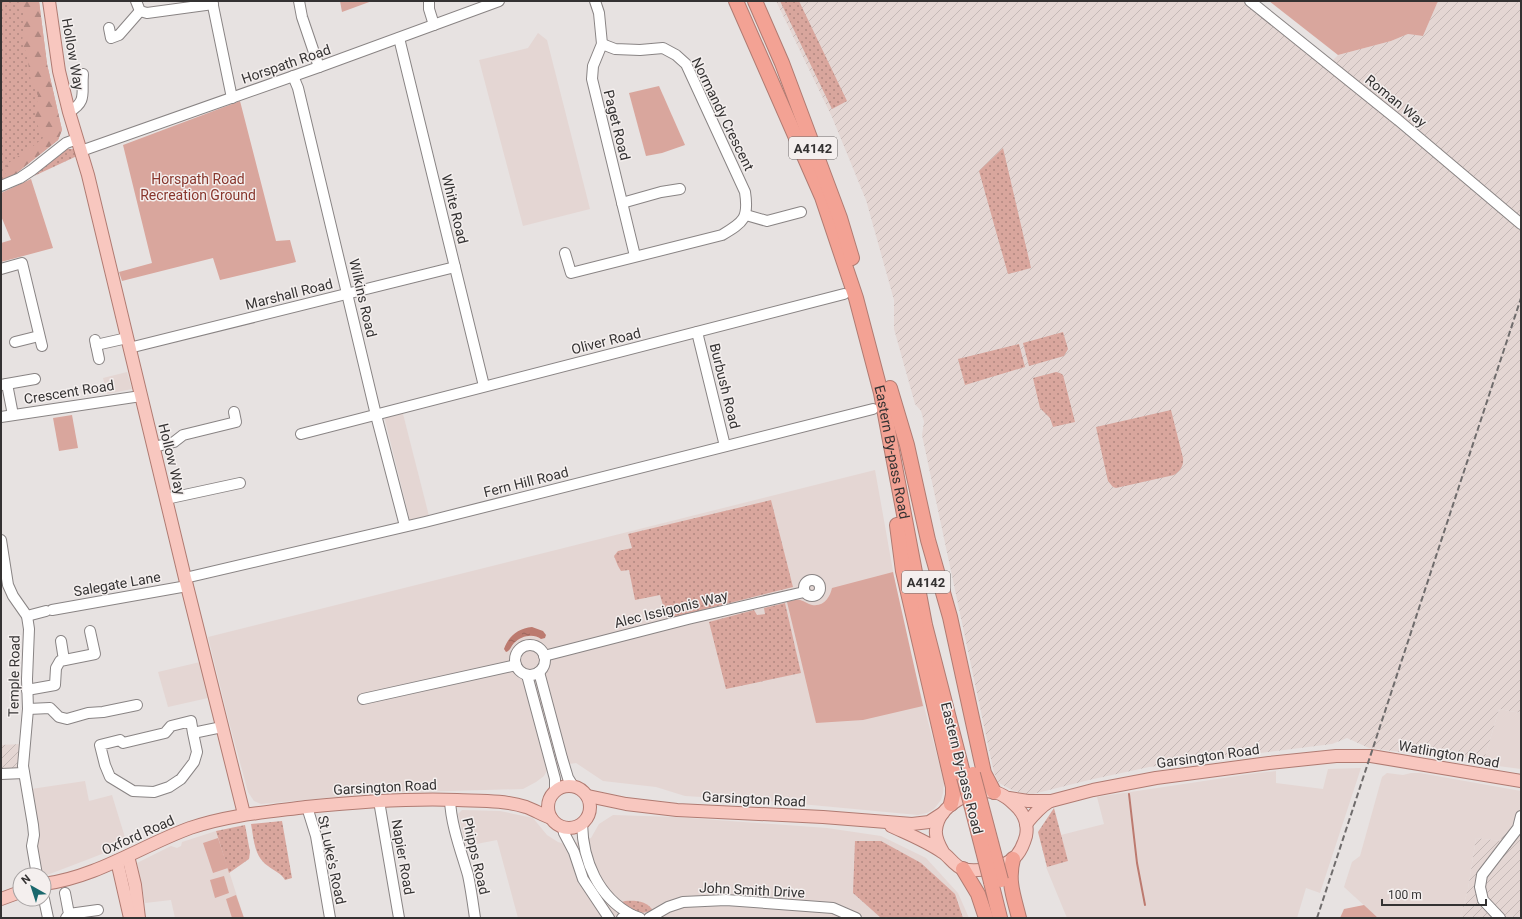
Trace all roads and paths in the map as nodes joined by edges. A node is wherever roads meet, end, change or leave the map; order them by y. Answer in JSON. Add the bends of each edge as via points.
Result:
{"nodes":[{"id":1,"x":49,"y":1,"type":"edge"},
{"id":2,"x":298,"y":1,"type":"edge"},
{"id":3,"x":429,"y":1,"type":"edge"},
{"id":4,"x":499,"y":1,"type":"edge"},
{"id":5,"x":595,"y":1,"type":"edge"},
{"id":6,"x":736,"y":1,"type":"edge"},
{"id":7,"x":743,"y":1,"type":"edge"},
{"id":8,"x":755,"y":1,"type":"edge"},
{"id":9,"x":1250,"y":1,"type":"edge"},
{"id":10,"x":212,"y":3,"type":"edge"},
{"id":11,"x":138,"y":6,"type":"edge"},
{"id":12,"x":744,"y":19,"type":"junction"},
{"id":13,"x":434,"y":25,"type":"junction"},
{"id":14,"x":109,"y":28,"type":"dead end"},
{"id":15,"x":399,"y":38,"type":"junction"},
{"id":16,"x":602,"y":44,"type":"junction"},
{"id":17,"x":319,"y":67,"type":"junction"},
{"id":18,"x":83,"y":74,"type":"dead end"},
{"id":19,"x":294,"y":76,"type":"junction"},
{"id":20,"x":232,"y":98,"type":"junction"},
{"id":21,"x":69,"y":112,"type":"junction"},
{"id":22,"x":77,"y":139,"type":"junction"},
{"id":23,"x":81,"y":151,"type":"junction"},
{"id":24,"x":1,"y":186,"type":"edge"},
{"id":25,"x":680,"y":189,"type":"dead end"},
{"id":26,"x":622,"y":203,"type":"junction"},
{"id":27,"x":801,"y":212,"type":"dead end"},
{"id":28,"x":746,"y":216,"type":"junction"},
{"id":29,"x":1521,"y":224,"type":"edge"},
{"id":30,"x":565,"y":253,"type":"dead end"},
{"id":31,"x":635,"y":256,"type":"junction"},
{"id":32,"x":455,"y":267,"type":"junction"},
{"id":33,"x":1,"y":269,"type":"edge"},
{"id":34,"x":348,"y":294,"type":"junction"},
{"id":35,"x":844,"y":294,"type":"dead end"},
{"id":36,"x":697,"y":332,"type":"junction"},
{"id":37,"x":40,"y":336,"type":"junction"},
{"id":38,"x":15,"y":342,"type":"dead end"},
{"id":39,"x":128,"y":343,"type":"junction"},
{"id":40,"x":42,"y":346,"type":"dead end"},
{"id":41,"x":99,"y":359,"type":"dead end"},
{"id":42,"x":35,"y":379,"type":"dead end"},
{"id":43,"x":4,"y":384,"type":"edge"},
{"id":44,"x":484,"y":386,"type":"junction"},
{"id":45,"x":890,"y":388,"type":"junction"},
{"id":46,"x":141,"y":396,"type":"junction"},
{"id":47,"x":873,"y":409,"type":"dead end"},
{"id":48,"x":234,"y":412,"type":"dead end"},
{"id":49,"x":13,"y":415,"type":"junction"},
{"id":50,"x":376,"y":415,"type":"junction"},
{"id":51,"x":1,"y":417,"type":"edge"},
{"id":52,"x":301,"y":434,"type":"dead end"},
{"id":53,"x":725,"y":446,"type":"junction"},
{"id":54,"x":154,"y":447,"type":"junction"},
{"id":55,"x":896,"y":473,"type":"junction"},
{"id":56,"x":240,"y":483,"type":"dead end"},
{"id":57,"x":166,"y":499,"type":"junction"},
{"id":58,"x":405,"y":526,"type":"junction"},
{"id":59,"x":1,"y":540,"type":"edge"},
{"id":60,"x":186,"y":582,"type":"junction"},
{"id":61,"x":5,"y":586,"type":"edge"},
{"id":62,"x":804,"y":592,"type":"dead end"},
{"id":63,"x":27,"y":616,"type":"junction"},
{"id":64,"x":90,"y":631,"type":"dead end"},
{"id":65,"x":61,"y":641,"type":"dead end"},
{"id":66,"x":544,"y":656,"type":"junction"},
{"id":67,"x":64,"y":660,"type":"junction"},
{"id":68,"x":516,"y":665,"type":"junction"},
{"id":69,"x":539,"y":672,"type":"junction"},
{"id":70,"x":527,"y":675,"type":"junction"},
{"id":71,"x":27,"y":690,"type":"junction"},
{"id":72,"x":363,"y":699,"type":"dead end"},
{"id":73,"x":137,"y":705,"type":"dead end"},
{"id":74,"x":28,"y":709,"type":"junction"},
{"id":75,"x":222,"y":727,"type":"junction"},
{"id":76,"x":193,"y":733,"type":"junction"},
{"id":77,"x":1372,"y":756,"type":"joint"},
{"id":78,"x":24,"y":773,"type":"junction"},
{"id":79,"x":1,"y":774,"type":"edge"},
{"id":80,"x":969,"y":775,"type":"junction"},
{"id":81,"x":1521,"y":781,"type":"edge"},
{"id":82,"x":573,"y":786,"type":"junction"},
{"id":83,"x":555,"y":792,"type":"junction"},
{"id":84,"x":994,"y":792,"type":"junction"},
{"id":85,"x":588,"y":796,"type":"junction"},
{"id":86,"x":1009,"y":798,"type":"junction"},
{"id":87,"x":450,"y":800,"type":"junction"},
{"id":88,"x":379,"y":801,"type":"junction"},
{"id":89,"x":1051,"y":801,"type":"junction"},
{"id":90,"x":548,"y":803,"type":"junction"},
{"id":91,"x":626,"y":804,"type":"junction"},
{"id":92,"x":307,"y":807,"type":"junction"},
{"id":93,"x":527,"y":807,"type":"junction"},
{"id":94,"x":947,"y":809,"type":"junction"},
{"id":95,"x":244,"y":814,"type":"junction"},
{"id":96,"x":1521,"y":816,"type":"edge"},
{"id":97,"x":551,"y":818,"type":"junction"},
{"id":98,"x":586,"y":819,"type":"junction"},
{"id":99,"x":880,"y":821,"type":"junction"},
{"id":100,"x":1026,"y":824,"type":"junction"},
{"id":101,"x":563,"y":828,"type":"junction"},
{"id":102,"x":943,"y":852,"type":"junction"},
{"id":103,"x":128,"y":856,"type":"junction"},
{"id":104,"x":1013,"y":859,"type":"junction"},
{"id":105,"x":117,"y":861,"type":"junction"},
{"id":106,"x":36,"y":867,"type":"edge"},
{"id":107,"x":963,"y":869,"type":"junction"},
{"id":108,"x":996,"y":881,"type":"junction"},
{"id":109,"x":52,"y":882,"type":"edge"},
{"id":110,"x":65,"y":892,"type":"dead end"},
{"id":111,"x":12,"y":895,"type":"edge"},
{"id":112,"x":1,"y":899,"type":"edge"},
{"id":113,"x":46,"y":907,"type":"edge"},
{"id":114,"x":98,"y":910,"type":"dead end"},
{"id":115,"x":68,"y":916,"type":"edge"},
{"id":116,"x":631,"y":917,"type":"edge"},
{"id":117,"x":48,"y":918,"type":"edge"},
{"id":118,"x":130,"y":918,"type":"edge"},
{"id":119,"x":139,"y":918,"type":"edge"},
{"id":120,"x":330,"y":918,"type":"edge"},
{"id":121,"x":399,"y":918,"type":"edge"},
{"id":122,"x":475,"y":918,"type":"edge"},
{"id":123,"x":609,"y":918,"type":"edge"},
{"id":124,"x":649,"y":918,"type":"edge"},
{"id":125,"x":856,"y":918,"type":"edge"},
{"id":126,"x":986,"y":918,"type":"edge"},
{"id":127,"x":1000,"y":918,"type":"edge"},
{"id":128,"x":1010,"y":918,"type":"edge"},
{"id":129,"x":1020,"y":918,"type":"edge"},
{"id":130,"x":1500,"y":918,"type":"edge"}],
"edges":[{"from":1,"to":21,"type":"main road","name":"Hollow Way","via":[[55,50]]},
{"from":2,"to":17,"type":"street"},
{"from":3,"to":13,"type":"street"},
{"from":4,"to":13,"type":"street","name":"Horspath Road"},
{"from":5,"to":16,"type":"street","name":"Paget Road","via":[[599,13]]},
{"from":6,"to":12,"type":"highway","name":"Eastern By-pass Road","number":"A4142"},
{"from":7,"to":12,"type":"street"},
{"from":8,"to":45,"type":"highway","name":"Eastern By-pass Road","number":"A4142","via":[[782,63],[840,218]]},
{"from":9,"to":29,"type":"street","name":"Roman Way","via":[[1398,120]]},
{"from":10,"to":11,"type":"street","via":[[147,14]]},
{"from":10,"to":20,"type":"street"},
{"from":11,"to":14,"type":"street","via":[[119,35],[111,38]]},
{"from":12,"to":55,"type":"highway","name":"Eastern By-pass Road","number":"A4142","via":[[822,197],[853,291],[881,393]]},
{"from":13,"to":15,"type":"street","name":"Horspath Road"},
{"from":15,"to":17,"type":"street","name":"Horspath Road"},
{"from":15,"to":32,"type":"street","name":"White Road"},
{"from":16,"to":26,"type":"street","name":"Paget Road","via":[[593,66],[592,79]]},
{"from":16,"to":28,"type":"street","name":"Normandy Crescent","via":[[616,49],[663,48],[686,64],[745,192]]},
{"from":17,"to":19,"type":"street","name":"Horspath Road"},
{"from":18,"to":21,"type":"street","name":"Hollow Way","via":[[83,99],[80,105]]},
{"from":19,"to":20,"type":"street","name":"Horspath Road"},
{"from":19,"to":34,"type":"street","name":"Wilkins Road"},
{"from":20,"to":23,"type":"street","name":"Horspath Road"},
{"from":21,"to":22,"type":"main road","name":"Hollow Way"},
{"from":22,"to":23,"type":"main road","name":"Hollow Way"},
{"from":22,"to":24,"type":"street","via":[[66,143],[26,174]]},
{"from":23,"to":39,"type":"main road","name":"Hollow Way"},
{"from":25,"to":26,"type":"street"},
{"from":26,"to":31,"type":"street","name":"Paget Road"},
{"from":27,"to":28,"type":"street","via":[[767,221]]},
{"from":28,"to":31,"type":"street","via":[[736,227],[722,234]]},
{"from":30,"to":31,"type":"street","via":[[567,274]]},
{"from":32,"to":34,"type":"street","name":"Marshall Road"},
{"from":32,"to":44,"type":"street","name":"White Road"},
{"from":33,"to":37,"type":"street","via":[[22,263]]},
{"from":34,"to":39,"type":"street","name":"Marshall Road"},
{"from":34,"to":50,"type":"street","name":"Wilkins Road"},
{"from":35,"to":36,"type":"street","name":"Oliver Road"},
{"from":36,"to":44,"type":"street","name":"Oliver Road"},
{"from":36,"to":53,"type":"street","name":"Burbush Road"},
{"from":37,"to":38,"type":"street"},
{"from":37,"to":40,"type":"street"},
{"from":39,"to":41,"type":"street","name":"Marshall Road","via":[[95,343]]},
{"from":39,"to":46,"type":"main road","name":"Hollow Way"},
{"from":42,"to":43,"type":"street"},
{"from":43,"to":49,"type":"street"},
{"from":44,"to":50,"type":"street","name":"Oliver Road"},
{"from":45,"to":80,"type":"highway","name":"Eastern By-pass Road","number":"A4142","via":[[934,623]]},
{"from":45,"to":84,"type":"highway","via":[[909,451],[928,540],[950,617],[984,773]]},
{"from":46,"to":49,"type":"street","name":"Crescent Road"},
{"from":46,"to":54,"type":"main road","name":"Hollow Way"},
{"from":47,"to":53,"type":"street","name":"Fern Hill Road"},
{"from":48,"to":54,"type":"street","via":[[236,422],[183,435],[174,442]]},
{"from":49,"to":51,"type":"street","name":"Crescent Road"},
{"from":50,"to":52,"type":"street","name":"Oliver Road"},
{"from":50,"to":58,"type":"street","name":"Wilkins Road"},
{"from":53,"to":58,"type":"street","name":"Fern Hill Road"},
{"from":54,"to":57,"type":"main road","name":"Hollow Way"},
{"from":55,"to":80,"type":"highway","name":"Eastern By-pass Road","number":"A4142","via":[[925,626]]},
{"from":55,"to":94,"type":"highway","via":[[895,508],[903,571],[952,787],[953,795]]},
{"from":56,"to":57,"type":"street"},
{"from":57,"to":60,"type":"main road","name":"Hollow Way"},
{"from":58,"to":60,"type":"street","name":"Fern Hill Road"},
{"from":59,"to":61,"type":"street","name":"Temple Road"},
{"from":60,"to":63,"type":"street","name":"Salegate Lane"},
{"from":60,"to":75,"type":"main road","name":"Hollow Way"},
{"from":61,"to":63,"type":"street","name":"Temple Road"},
{"from":62,"to":66,"type":"street","name":"Alec Issigonis Way"},
{"from":63,"to":71,"type":"street","name":"Temple Road"},
{"from":64,"to":67,"type":"street","via":[[96,654]]},
{"from":65,"to":67,"type":"street"},
{"from":66,"to":68,"type":"street","via":[[535,646],[526,646],[516,655]]},
{"from":66,"to":69,"type":"street","via":[[544,665]]},
{"from":67,"to":71,"type":"street","via":[[60,661],[56,668],[55,685]]},
{"from":68,"to":70,"type":"street"},
{"from":68,"to":72,"type":"street"},
{"from":69,"to":70,"type":"street"},
{"from":69,"to":82,"type":"street","via":[[562,758]]},
{"from":70,"to":83,"type":"street","via":[[555,779]]},
{"from":71,"to":74,"type":"street","name":"Temple Road"},
{"from":73,"to":74,"type":"street","via":[[68,719],[60,717],[50,708]]},
{"from":74,"to":78,"type":"street","name":"Temple Road"},
{"from":75,"to":76,"type":"street"},
{"from":75,"to":95,"type":"main road","name":"Hollow Way"},
{"from":76,"to":76,"type":"street","via":[[191,722],[171,726],[165,733],[123,743],[120,740],[100,745],[110,777],[132,791],[154,792],[169,787],[181,779],[194,762],[197,752]]},
{"from":77,"to":81,"type":"main road","name":"Watlington Road"},
{"from":77,"to":89,"type":"main road","name":"Garsington Road","via":[[1302,759],[1181,774],[1125,783]]},
{"from":78,"to":79,"type":"street"},
{"from":78,"to":106,"type":"street","name":"Temple Road","via":[[33,825],[32,846]]},
{"from":80,"to":108,"type":"highway","name":"Eastern By-pass Road","number":"A4142","bridge":true},
{"from":82,"to":83,"type":"main road","via":[[564,786]]},
{"from":82,"to":85,"type":"main road"},
{"from":83,"to":90,"type":"main road"},
{"from":84,"to":86,"type":"main road"},
{"from":84,"to":94,"type":"main road","via":[[982,791],[965,796]]},
{"from":85,"to":91,"type":"main road"},
{"from":85,"to":98,"type":"main road","via":[[591,807]]},
{"from":86,"to":89,"type":"main road"},
{"from":86,"to":100,"type":"main road","via":[[1021,811]]},
{"from":87,"to":88,"type":"main road","name":"Garsington Road"},
{"from":87,"to":93,"type":"main road","name":"Garsington Road","via":[[492,801]]},
{"from":87,"to":122,"type":"street","name":"Phipps Road"},
{"from":88,"to":92,"type":"main road","name":"Garsington Road"},
{"from":88,"to":121,"type":"street","name":"Napier Road"},
{"from":89,"to":100,"type":"main road","via":[[1035,812]]},
{"from":90,"to":93,"type":"main road","name":"Garsington Road"},
{"from":90,"to":97,"type":"main road"},
{"from":91,"to":98,"type":"main road","via":[[602,808]]},
{"from":91,"to":99,"type":"main road","name":"Garsington Road","via":[[740,814]]},
{"from":92,"to":95,"type":"main road","name":"Garsington Road"},
{"from":92,"to":120,"type":"street","name":"St Luke's Road","via":[[314,828]]},
{"from":93,"to":97,"type":"main road","name":"Garsington Road"},
{"from":94,"to":99,"type":"main road","name":"Garsington Road","via":[[929,822],[912,824]]},
{"from":94,"to":102,"type":"main road","via":[[937,822],[936,831],[937,841]]},
{"from":95,"to":103,"type":"main road","name":"Oxford Road","via":[[190,828]]},
{"from":96,"to":130,"type":"street","via":[[1518,828],[1482,875],[1480,887],[1484,900]]},
{"from":97,"to":101,"type":"main road"},
{"from":98,"to":101,"type":"main road","via":[[572,829]]},
{"from":98,"to":116,"type":"street","via":[[584,844],[596,880],[615,904]]},
{"from":99,"to":102,"type":"main road"},
{"from":100,"to":104,"type":"main road","via":[[1024,844]]},
{"from":101,"to":123,"type":"street","via":[[583,879]]},
{"from":102,"to":107,"type":"main road"},
{"from":103,"to":105,"type":"main road","name":"Oxford Road"},
{"from":103,"to":119,"type":"main road","via":[[135,884]]},
{"from":104,"to":107,"type":"main road","via":[[1003,865],[982,870]]},
{"from":104,"to":129,"type":"highway","via":[[1010,871],[1011,886]]},
{"from":105,"to":109,"type":"main road","name":"Oxford Road","via":[[76,878]]},
{"from":105,"to":118,"type":"main road"},
{"from":107,"to":126,"type":"highway","via":[[978,894]]},
{"from":108,"to":127,"type":"highway","name":"Eastern By-pass Road","number":"A4142"},
{"from":108,"to":128,"type":"highway","name":"Eastern By-pass Road","number":"A4142"},
{"from":110,"to":115,"type":"street"},
{"from":111,"to":112,"type":"main road"},
{"from":113,"to":117,"type":"street"},
{"from":114,"to":115,"type":"street"},
{"from":124,"to":125,"type":"street","name":"John Smith Drive","via":[[683,902],[718,900],[833,908]]}]}
